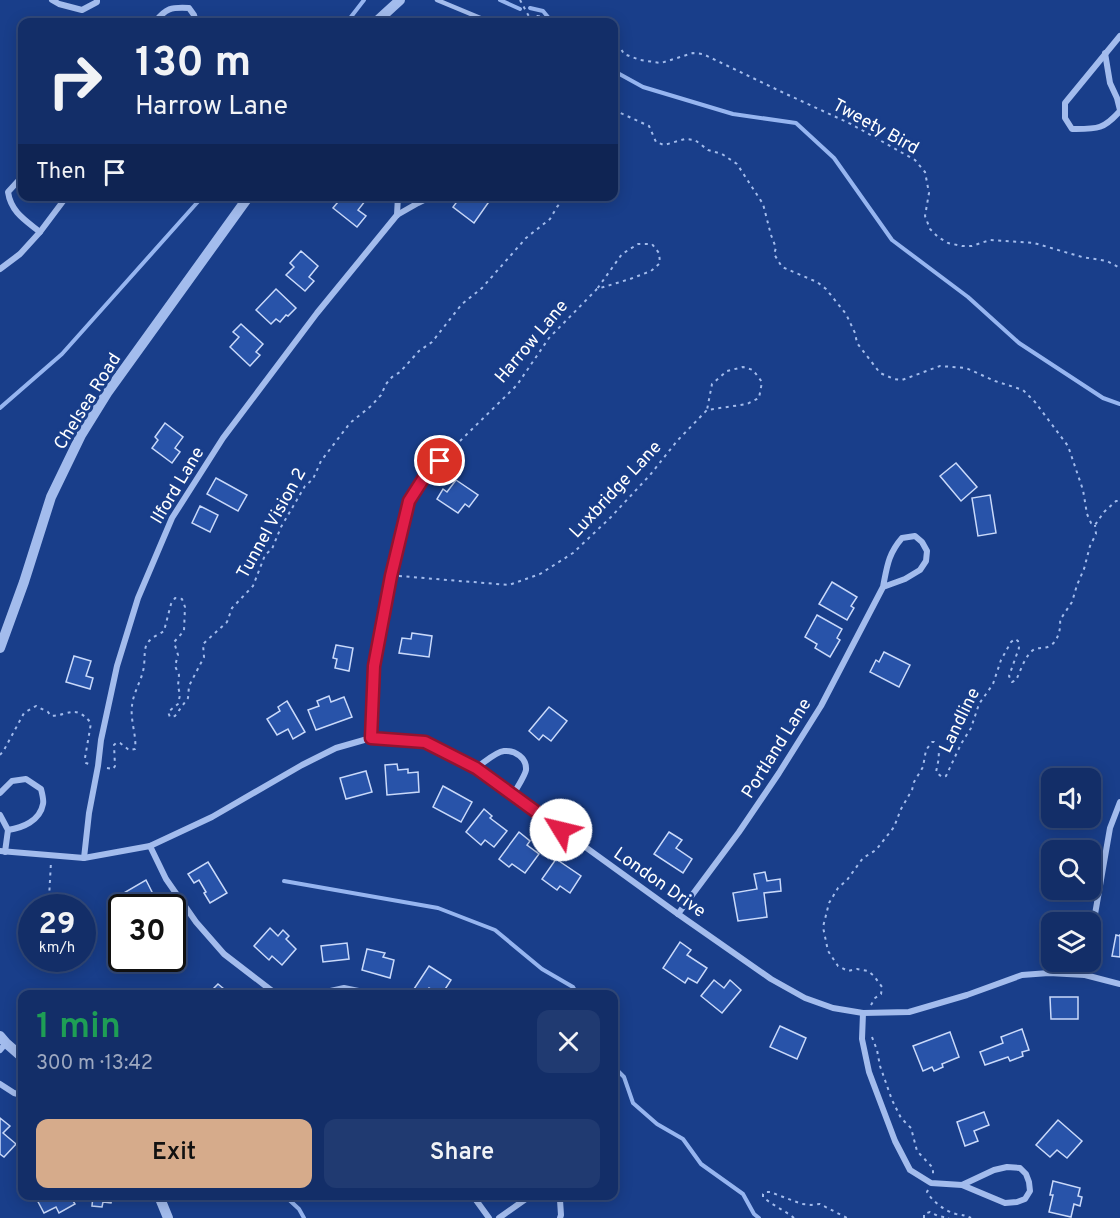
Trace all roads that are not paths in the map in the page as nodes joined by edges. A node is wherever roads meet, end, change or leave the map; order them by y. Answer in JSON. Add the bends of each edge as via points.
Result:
{"nodes":[{"id":1,"x":52,"y":0,"type":"edge"},
{"id":2,"x":98,"y":0,"type":"edge"},
{"id":3,"x":400,"y":0,"type":"edge"},
{"id":4,"x":437,"y":0,"type":"edge"},
{"id":5,"x":158,"y":18,"type":"edge"},
{"id":6,"x":195,"y":18,"type":"edge"},
{"id":7,"x":380,"y":18,"type":"edge"},
{"id":8,"x":480,"y":18,"type":"edge"},
{"id":9,"x":1120,"y":36,"type":"edge"},
{"id":10,"x":1105,"y":53,"type":"junction"},
{"id":11,"x":1120,"y":110,"type":"edge"},
{"id":12,"x":18,"y":181,"type":"edge"},
{"id":13,"x":62,"y":201,"type":"edge"},
{"id":14,"x":245,"y":201,"type":"edge"},
{"id":15,"x":398,"y":201,"type":"edge"},
{"id":16,"x":422,"y":201,"type":"edge"},
{"id":17,"x":397,"y":215,"type":"junction"},
{"id":18,"x":40,"y":232,"type":"junction"},
{"id":19,"x":0,"y":269,"type":"edge"},
{"id":20,"x":455,"y":446,"type":"road end"},
{"id":21,"x":883,"y":588,"type":"junction"},
{"id":22,"x":0,"y":648,"type":"edge"},
{"id":23,"x":371,"y":738,"type":"junction"},
{"id":24,"x":476,"y":768,"type":"junction"},
{"id":25,"x":0,"y":793,"type":"edge"},
{"id":26,"x":513,"y":795,"type":"junction"},
{"id":27,"x":1120,"y":802,"type":"edge"},
{"id":28,"x":0,"y":815,"type":"edge"},
{"id":29,"x":8,"y":830,"type":"junction"},
{"id":30,"x":150,"y":846,"type":"junction"},
{"id":31,"x":3,"y":851,"type":"edge"},
{"id":32,"x":84,"y":858,"type":"junction"},
{"id":33,"x":1095,"y":912,"type":"edge"},
{"id":34,"x":678,"y":914,"type":"junction"},
{"id":35,"x":1085,"y":972,"type":"edge"},
{"id":36,"x":1085,"y":975,"type":"junction"},
{"id":37,"x":1120,"y":984,"type":"edge"},
{"id":38,"x":271,"y":990,"type":"edge"},
{"id":39,"x":335,"y":990,"type":"edge"},
{"id":40,"x":354,"y":990,"type":"edge"},
{"id":41,"x":863,"y":1013,"type":"junction"},
{"id":42,"x":2,"y":1043,"type":"edge"},
{"id":43,"x":18,"y":1054,"type":"edge"},
{"id":44,"x":0,"y":1084,"type":"edge"},
{"id":45,"x":18,"y":1094,"type":"edge"},
{"id":46,"x":962,"y":1185,"type":"junction"},
{"id":47,"x":161,"y":1200,"type":"edge"},
{"id":48,"x":476,"y":1200,"type":"edge"},
{"id":49,"x":524,"y":1200,"type":"edge"},
{"id":50,"x":560,"y":1200,"type":"edge"},
{"id":51,"x":168,"y":1218,"type":"edge"},
{"id":52,"x":489,"y":1218,"type":"edge"},
{"id":53,"x":499,"y":1218,"type":"edge"},
{"id":54,"x":560,"y":1218,"type":"edge"}],
"edges":[{"from":1,"to":2,"type":"street","via":[[82,10]]},
{"from":3,"to":7,"type":"street"},
{"from":4,"to":8,"type":"lane"},
{"from":5,"to":6,"type":"street","via":[[174,7],[189,8]]},
{"from":9,"to":10,"type":"street"},
{"from":10,"to":11,"type":"street"},
{"from":10,"to":11,"type":"street","via":[[1065,103],[1065,118],[1072,129],[1095,129],[1110,122]]},
{"from":12,"to":18,"type":"street","via":[[9,192],[10,201]]},
{"from":13,"to":18,"type":"street"},
{"from":14,"to":22,"type":"street","name":"Chelsea Road","via":[[81,435],[51,497]]},
{"from":15,"to":17,"type":"street"},
{"from":16,"to":17,"type":"street","name":"Ilford Lane"},
{"from":17,"to":32,"type":"street","name":"Ilford Lane","via":[[223,438],[172,518],[138,598],[117,666],[101,740]]},
{"from":18,"to":19,"type":"street"},
{"from":20,"to":23,"type":"street","via":[[425,476],[409,501],[374,666]]},
{"from":21,"to":21,"type":"street","name":"Portland Lane","via":[[895,546],[902,538],[915,536],[927,551],[926,561],[920,570]]},
{"from":21,"to":34,"type":"street","name":"Portland Lane","via":[[821,706],[740,832]]},
{"from":23,"to":24,"type":"street","name":"London Drive","via":[[425,742]]},
{"from":23,"to":30,"type":"street","name":"London Drive","via":[[336,748],[212,817]]},
{"from":24,"to":26,"type":"street","name":"London Drive"},
{"from":24,"to":26,"type":"street","via":[[503,751],[519,754],[526,771]]},
{"from":25,"to":29,"type":"street","via":[[12,781],[26,779],[41,789],[43,805],[36,820]]},
{"from":26,"to":34,"type":"street","name":"London Drive"},
{"from":27,"to":33,"type":"street","via":[[1110,828]]},
{"from":28,"to":29,"type":"street"},
{"from":29,"to":31,"type":"street"},
{"from":30,"to":32,"type":"street","name":"London Drive"},
{"from":30,"to":38,"type":"street","via":[[166,879],[196,922],[224,954]]},
{"from":31,"to":32,"type":"street","name":"London Drive"},
{"from":34,"to":41,"type":"street","name":"London Drive","via":[[805,998]]},
{"from":35,"to":36,"type":"street"},
{"from":36,"to":37,"type":"street","name":"London Drive"},
{"from":36,"to":41,"type":"street","name":"London Drive","via":[[1022,975],[909,1012]]},
{"from":39,"to":40,"type":"street"},
{"from":41,"to":46,"type":"street","via":[[862,1039],[869,1072],[910,1170],[931,1183]]},
{"from":42,"to":43,"type":"street"},
{"from":44,"to":45,"type":"street"},
{"from":46,"to":46,"type":"street","via":[[1005,1203],[1025,1199],[1030,1191],[1026,1174],[1020,1168],[994,1170]]},
{"from":47,"to":51,"type":"street"},
{"from":48,"to":52,"type":"street"},
{"from":49,"to":53,"type":"street"},
{"from":50,"to":54,"type":"street"}]}
